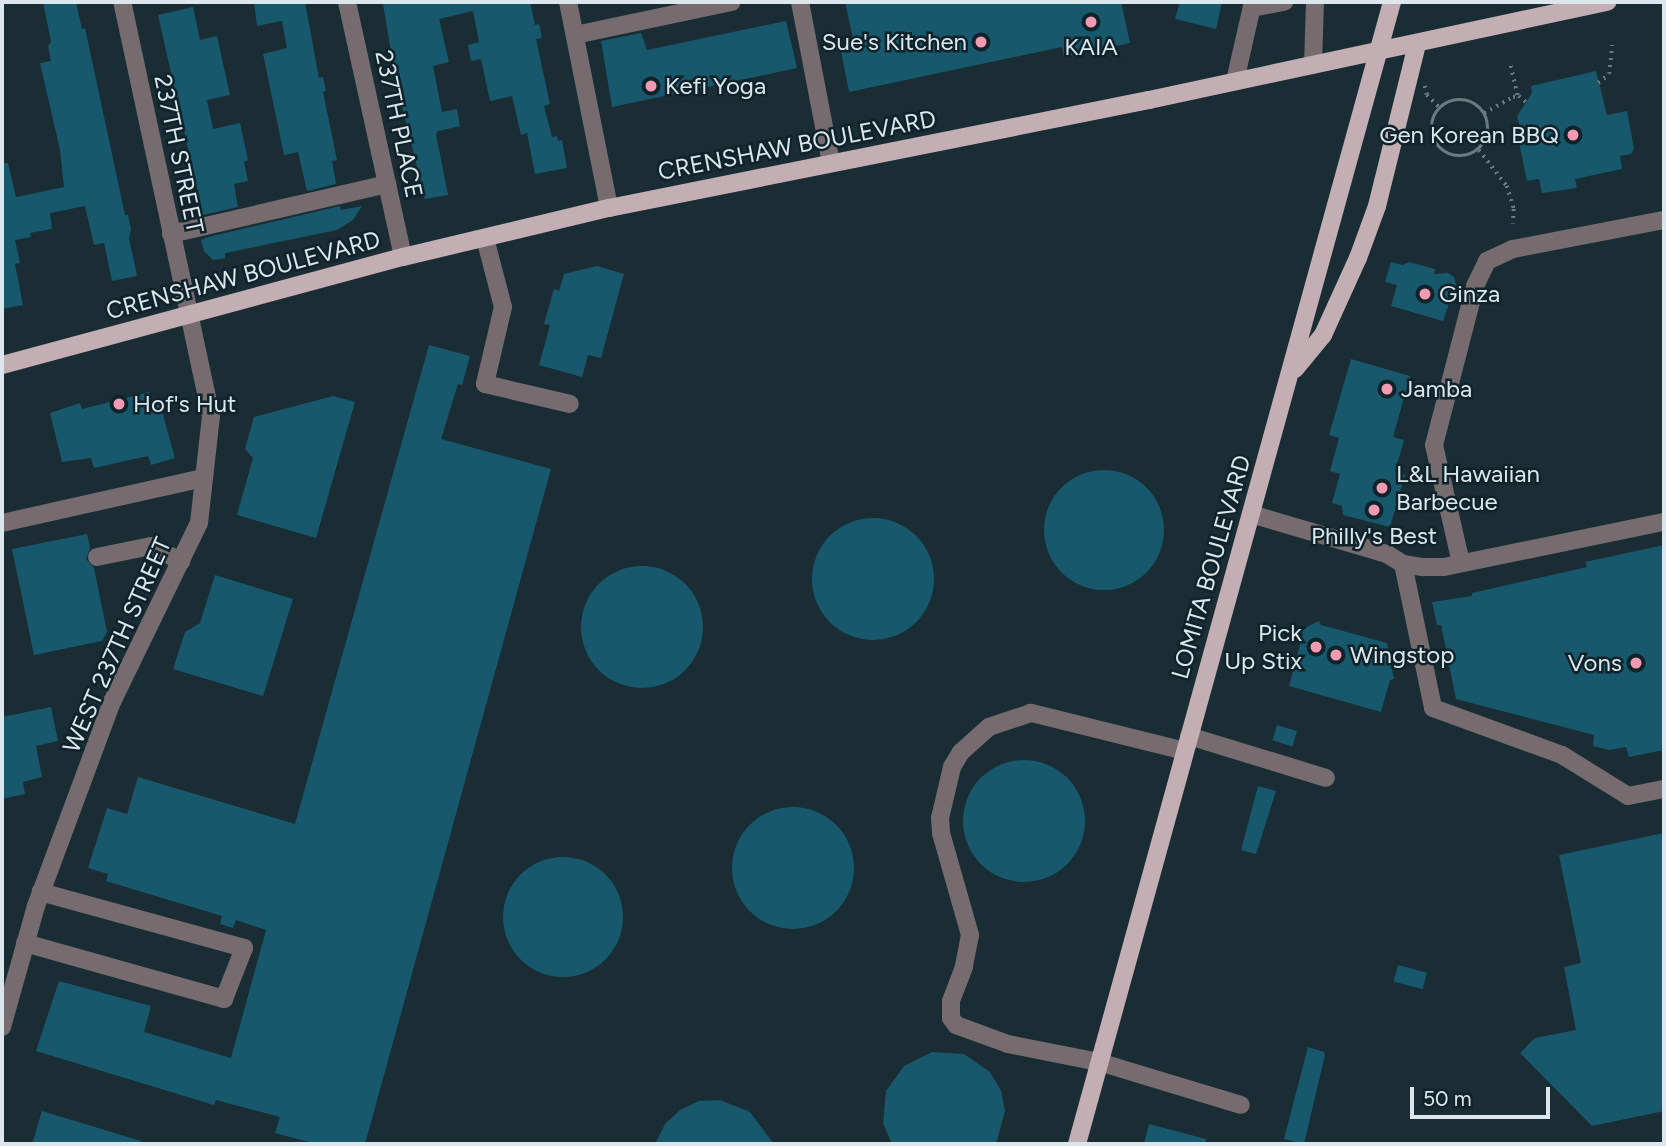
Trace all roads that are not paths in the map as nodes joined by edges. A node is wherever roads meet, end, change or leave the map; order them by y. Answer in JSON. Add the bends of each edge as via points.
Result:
{"nodes":[{"id":1,"x":122,"y":2,"type":"edge"},
{"id":2,"x":347,"y":2,"type":"edge"},
{"id":3,"x":568,"y":2,"type":"edge"},
{"id":4,"x":732,"y":2,"type":"edge"},
{"id":5,"x":800,"y":2,"type":"edge"},
{"id":6,"x":1284,"y":2,"type":"edge"},
{"id":7,"x":1315,"y":2,"type":"edge"},
{"id":8,"x":1392,"y":2,"type":"edge"},
{"id":9,"x":1608,"y":2,"type":"edge"},
{"id":10,"x":1253,"y":5,"type":"edge"},
{"id":11,"x":575,"y":35,"type":"junction"},
{"id":12,"x":1417,"y":44,"type":"junction"},
{"id":13,"x":1378,"y":52,"type":"junction"},
{"id":14,"x":1313,"y":65,"type":"junction"},
{"id":15,"x":1235,"y":81,"type":"junction"},
{"id":16,"x":831,"y":163,"type":"junction"},
{"id":17,"x":387,"y":184,"type":"junction"},
{"id":18,"x":609,"y":208,"type":"junction"},
{"id":19,"x":1664,"y":220,"type":"edge"},
{"id":20,"x":171,"y":234,"type":"junction"},
{"id":21,"x":485,"y":238,"type":"junction"},
{"id":22,"x":403,"y":257,"type":"junction"},
{"id":23,"x":189,"y":316,"type":"junction"},
{"id":24,"x":2,"y":365,"type":"edge"},
{"id":25,"x":1290,"y":374,"type":"junction"},
{"id":26,"x":570,"y":404,"type":"dead end"},
{"id":27,"x":204,"y":478,"type":"junction"},
{"id":28,"x":1251,"y":514,"type":"junction"},
{"id":29,"x":3,"y":517,"type":"edge"},
{"id":30,"x":1664,"y":522,"type":"edge"},
{"id":31,"x":97,"y":557,"type":"dead end"},
{"id":32,"x":181,"y":561,"type":"junction"},
{"id":33,"x":1403,"y":564,"type":"junction"},
{"id":34,"x":1461,"y":564,"type":"junction"},
{"id":35,"x":1187,"y":744,"type":"junction"},
{"id":36,"x":1326,"y":778,"type":"dead end"},
{"id":37,"x":1664,"y":789,"type":"edge"},
{"id":38,"x":41,"y":892,"type":"junction"},
{"id":39,"x":25,"y":943,"type":"junction"},
{"id":40,"x":2,"y":1027,"type":"edge"},
{"id":41,"x":1099,"y":1062,"type":"junction"},
{"id":42,"x":1241,"y":1105,"type":"dead end"},
{"id":43,"x":1077,"y":1144,"type":"edge"}],
"edges":[{"from":1,"to":20,"type":"street","name":"237TH STREET"},
{"from":2,"to":17,"type":"street","name":"237TH PLACE"},
{"from":3,"to":11,"type":"street"},
{"from":4,"to":11,"type":"street"},
{"from":5,"to":16,"type":"street"},
{"from":6,"to":10,"type":"street"},
{"from":7,"to":14,"type":"street"},
{"from":8,"to":13,"type":"main road","name":"LOMITA BOULEVARD"},
{"from":9,"to":12,"type":"main road","name":"CRENSHAW BOULEVARD"},
{"from":10,"to":15,"type":"street"},
{"from":11,"to":18,"type":"street"},
{"from":12,"to":13,"type":"main road","name":"CRENSHAW BOULEVARD"},
{"from":12,"to":25,"type":"main road","via":[[1377,206],[1358,258],[1323,335]]},
{"from":13,"to":14,"type":"main road","name":"CRENSHAW BOULEVARD"},
{"from":13,"to":25,"type":"main road","name":"LOMITA BOULEVARD"},
{"from":14,"to":15,"type":"main road","name":"CRENSHAW BOULEVARD"},
{"from":15,"to":16,"type":"main road","name":"CRENSHAW BOULEVARD"},
{"from":16,"to":18,"type":"main road","name":"CRENSHAW BOULEVARD"},
{"from":17,"to":20,"type":"street"},
{"from":17,"to":22,"type":"street","name":"237TH PLACE"},
{"from":18,"to":21,"type":"main road","name":"CRENSHAW BOULEVARD"},
{"from":19,"to":34,"type":"street","via":[[1513,249],[1487,261],[1475,286],[1434,445]]},
{"from":20,"to":23,"type":"street","name":"237TH STREET"},
{"from":21,"to":22,"type":"main road","name":"CRENSHAW BOULEVARD"},
{"from":21,"to":26,"type":"street","via":[[503,307],[485,384]]},
{"from":22,"to":23,"type":"main road","name":"CRENSHAW BOULEVARD"},
{"from":23,"to":24,"type":"main road","name":"CRENSHAW BOULEVARD"},
{"from":23,"to":27,"type":"street","name":"WEST 237TH STREET","via":[[211,416]]},
{"from":25,"to":28,"type":"main road","name":"LOMITA BOULEVARD"},
{"from":27,"to":29,"type":"street"},
{"from":27,"to":32,"type":"street","name":"WEST 237TH STREET","via":[[199,523]]},
{"from":28,"to":33,"type":"street","via":[[1387,554]]},
{"from":28,"to":35,"type":"main road","name":"LOMITA BOULEVARD"},
{"from":30,"to":34,"type":"street"},
{"from":31,"to":32,"type":"street","via":[[151,546]]},
{"from":32,"to":38,"type":"street","name":"WEST 237TH STREET","via":[[112,702]]},
{"from":33,"to":34,"type":"street"},
{"from":33,"to":37,"type":"street","via":[[1433,708],[1562,755],[1628,796]]},
{"from":35,"to":36,"type":"street"},
{"from":35,"to":41,"type":"main road","name":"LOMITA BOULEVARD"},
{"from":35,"to":41,"type":"street","via":[[1031,713],[989,727],[961,752],[943,798],[941,833],[970,935],[951,1001],[951,1018],[956,1025],[1008,1044]]},
{"from":38,"to":39,"type":"street","name":"WEST 237TH STREET"},
{"from":38,"to":39,"type":"street","via":[[244,948],[224,999]]},
{"from":39,"to":40,"type":"street","name":"WEST 237TH STREET"},
{"from":41,"to":42,"type":"street"},
{"from":41,"to":43,"type":"main road","name":"LOMITA BOULEVARD"}]}
